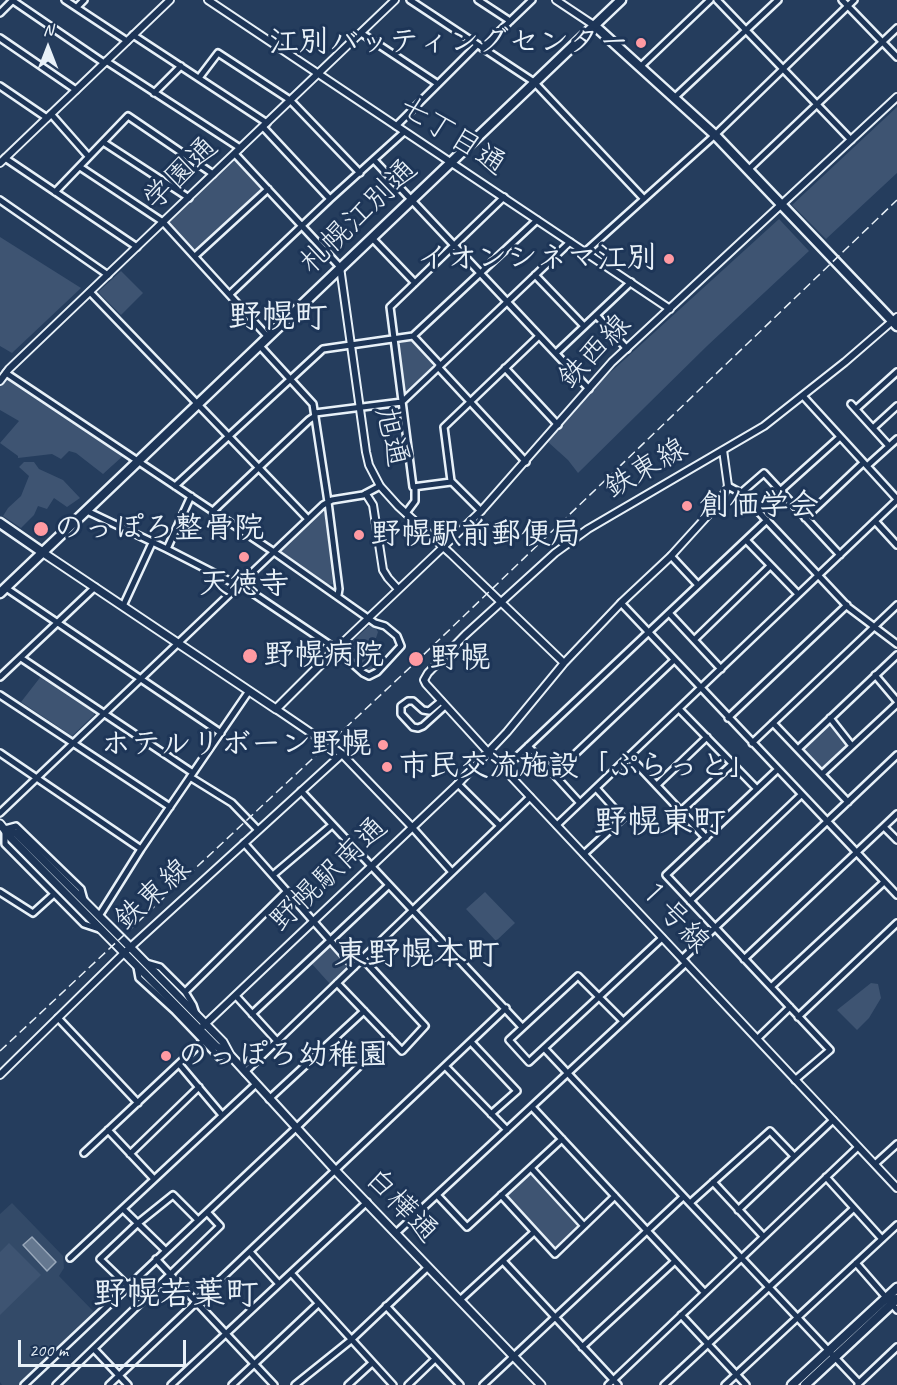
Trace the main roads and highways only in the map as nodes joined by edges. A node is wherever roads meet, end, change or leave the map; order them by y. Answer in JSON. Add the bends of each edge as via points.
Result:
{"nodes":[{"id":1,"x":621,"y":0,"type":"edge"},
{"id":2,"x":595,"y":26,"type":"junction"},
{"id":3,"x":895,"y":321,"type":"edge"},
{"id":4,"x":0,"y":523,"type":"edge"},
{"id":5,"x":42,"y":552,"type":"junction"},
{"id":6,"x":3,"y":591,"type":"edge"},
{"id":7,"x":336,"y":649,"type":"road end"},
{"id":8,"x":2,"y":826,"type":"edge"},
{"id":9,"x":127,"y":950,"type":"junction"},
{"id":10,"x":203,"y":1027,"type":"junction"},
{"id":11,"x":897,"y":1288,"type":"edge"},
{"id":12,"x":893,"y":1303,"type":"edge"},
{"id":13,"x":832,"y":1354,"type":"junction"},
{"id":14,"x":541,"y":1385,"type":"edge"},
{"id":15,"x":792,"y":1385,"type":"edge"},
{"id":16,"x":805,"y":1385,"type":"edge"}],
"edges":[{"from":1,"to":2,"type":"main road","name":"札幌江別通"},
{"from":2,"to":3,"type":"main road","via":[[715,135]]},
{"from":2,"to":5,"type":"main road","name":"札幌江別通"},
{"from":4,"to":5,"type":"main road"},
{"from":5,"to":6,"type":"main road","name":"札幌江別通"},
{"from":5,"to":7,"type":"main road","via":[[276,709]]},
{"from":8,"to":9,"type":"main road","name":"白樺通","via":[[101,930]]},
{"from":8,"to":9,"type":"main road","name":"白樺通","via":[[16,833],[99,916]]},
{"from":9,"to":10,"type":"main road","name":"白樺通","via":[[137,967]]},
{"from":9,"to":10,"type":"main road","name":"白樺通","via":[[145,962],[196,1014]]},
{"from":10,"to":14,"type":"main road","name":"白樺通","via":[[216,1046],[230,1055]]},
{"from":11,"to":12,"type":"main road"},
{"from":12,"to":13,"type":"main road"},
{"from":13,"to":15,"type":"main road"},
{"from":13,"to":16,"type":"main road"}]}
